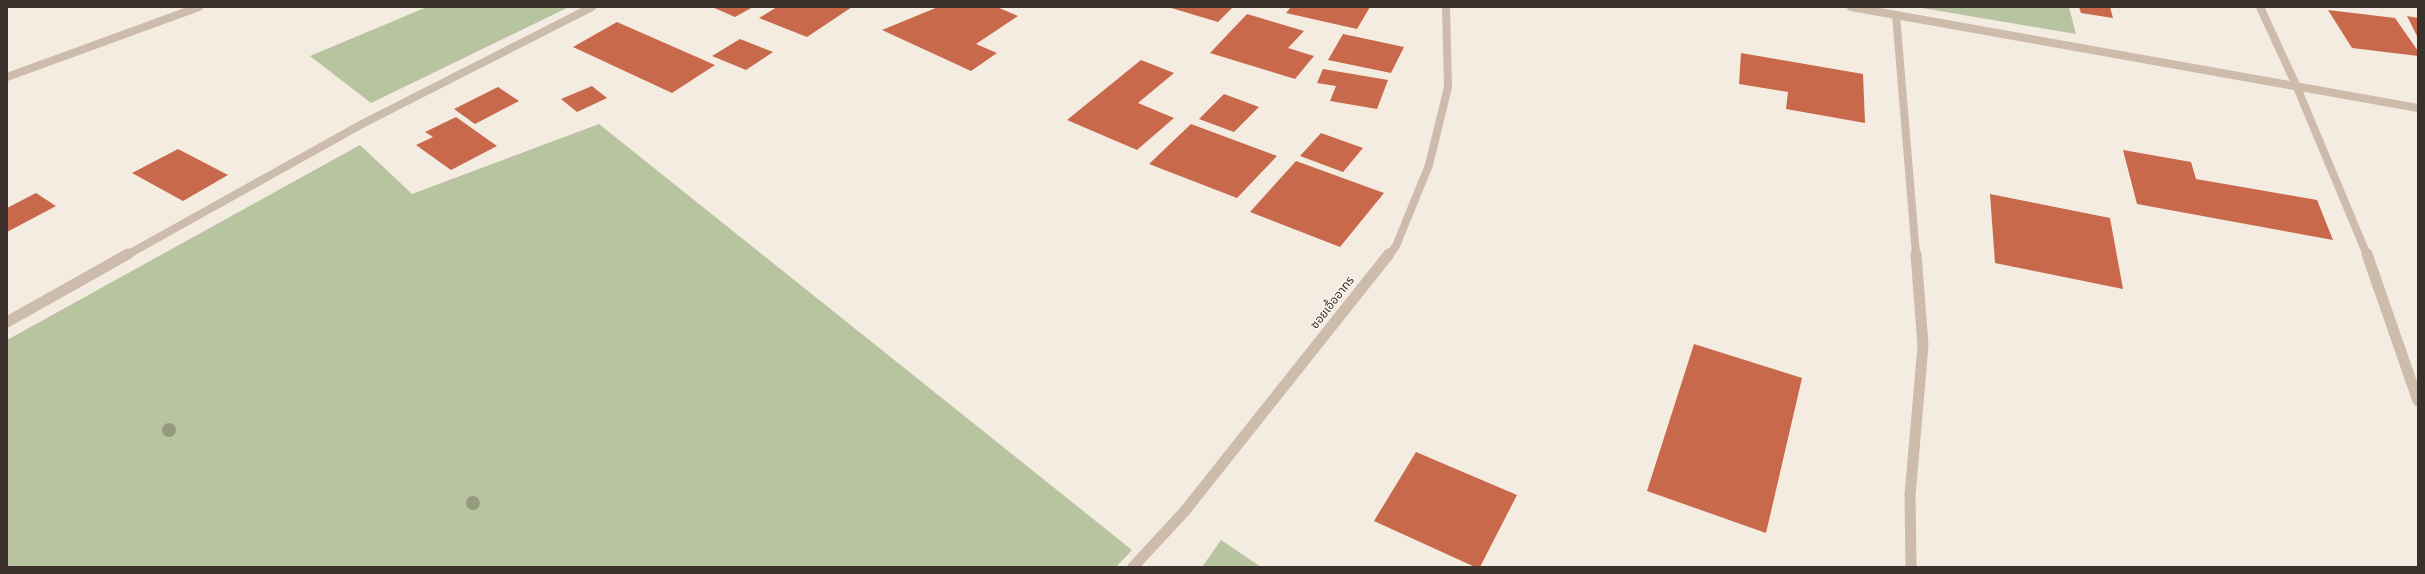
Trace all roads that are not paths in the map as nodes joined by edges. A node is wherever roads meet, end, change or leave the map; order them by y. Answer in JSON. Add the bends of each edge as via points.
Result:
{"nodes":[{"id":1,"x":199,"y":7,"type":"edge"},
{"id":2,"x":592,"y":7,"type":"edge"},
{"id":3,"x":1446,"y":7,"type":"edge"},
{"id":4,"x":1851,"y":7,"type":"edge"},
{"id":5,"x":2260,"y":7,"type":"edge"},
{"id":6,"x":1896,"y":15,"type":"junction"},
{"id":7,"x":7,"y":78,"type":"edge"},
{"id":8,"x":2296,"y":85,"type":"junction"},
{"id":9,"x":2418,"y":108,"type":"edge"},
{"id":10,"x":7,"y":322,"type":"edge"},
{"id":11,"x":2418,"y":401,"type":"edge"},
{"id":12,"x":1133,"y":567,"type":"edge"},
{"id":13,"x":1911,"y":567,"type":"edge"}],
"edges":[{"from":1,"to":7,"type":"street"},
{"from":2,"to":10,"type":"street","via":[[362,124]]},
{"from":3,"to":12,"type":"street","name":"ซอยเอื้ออาทร","via":[[1448,87],[1430,165],[1396,246],[1184,512]]},
{"from":4,"to":6,"type":"street"},
{"from":5,"to":8,"type":"street"},
{"from":6,"to":8,"type":"street"},
{"from":6,"to":13,"type":"street","via":[[1923,346],[1910,495]]},
{"from":8,"to":9,"type":"street"},
{"from":8,"to":11,"type":"street","via":[[2366,251]]}]}
